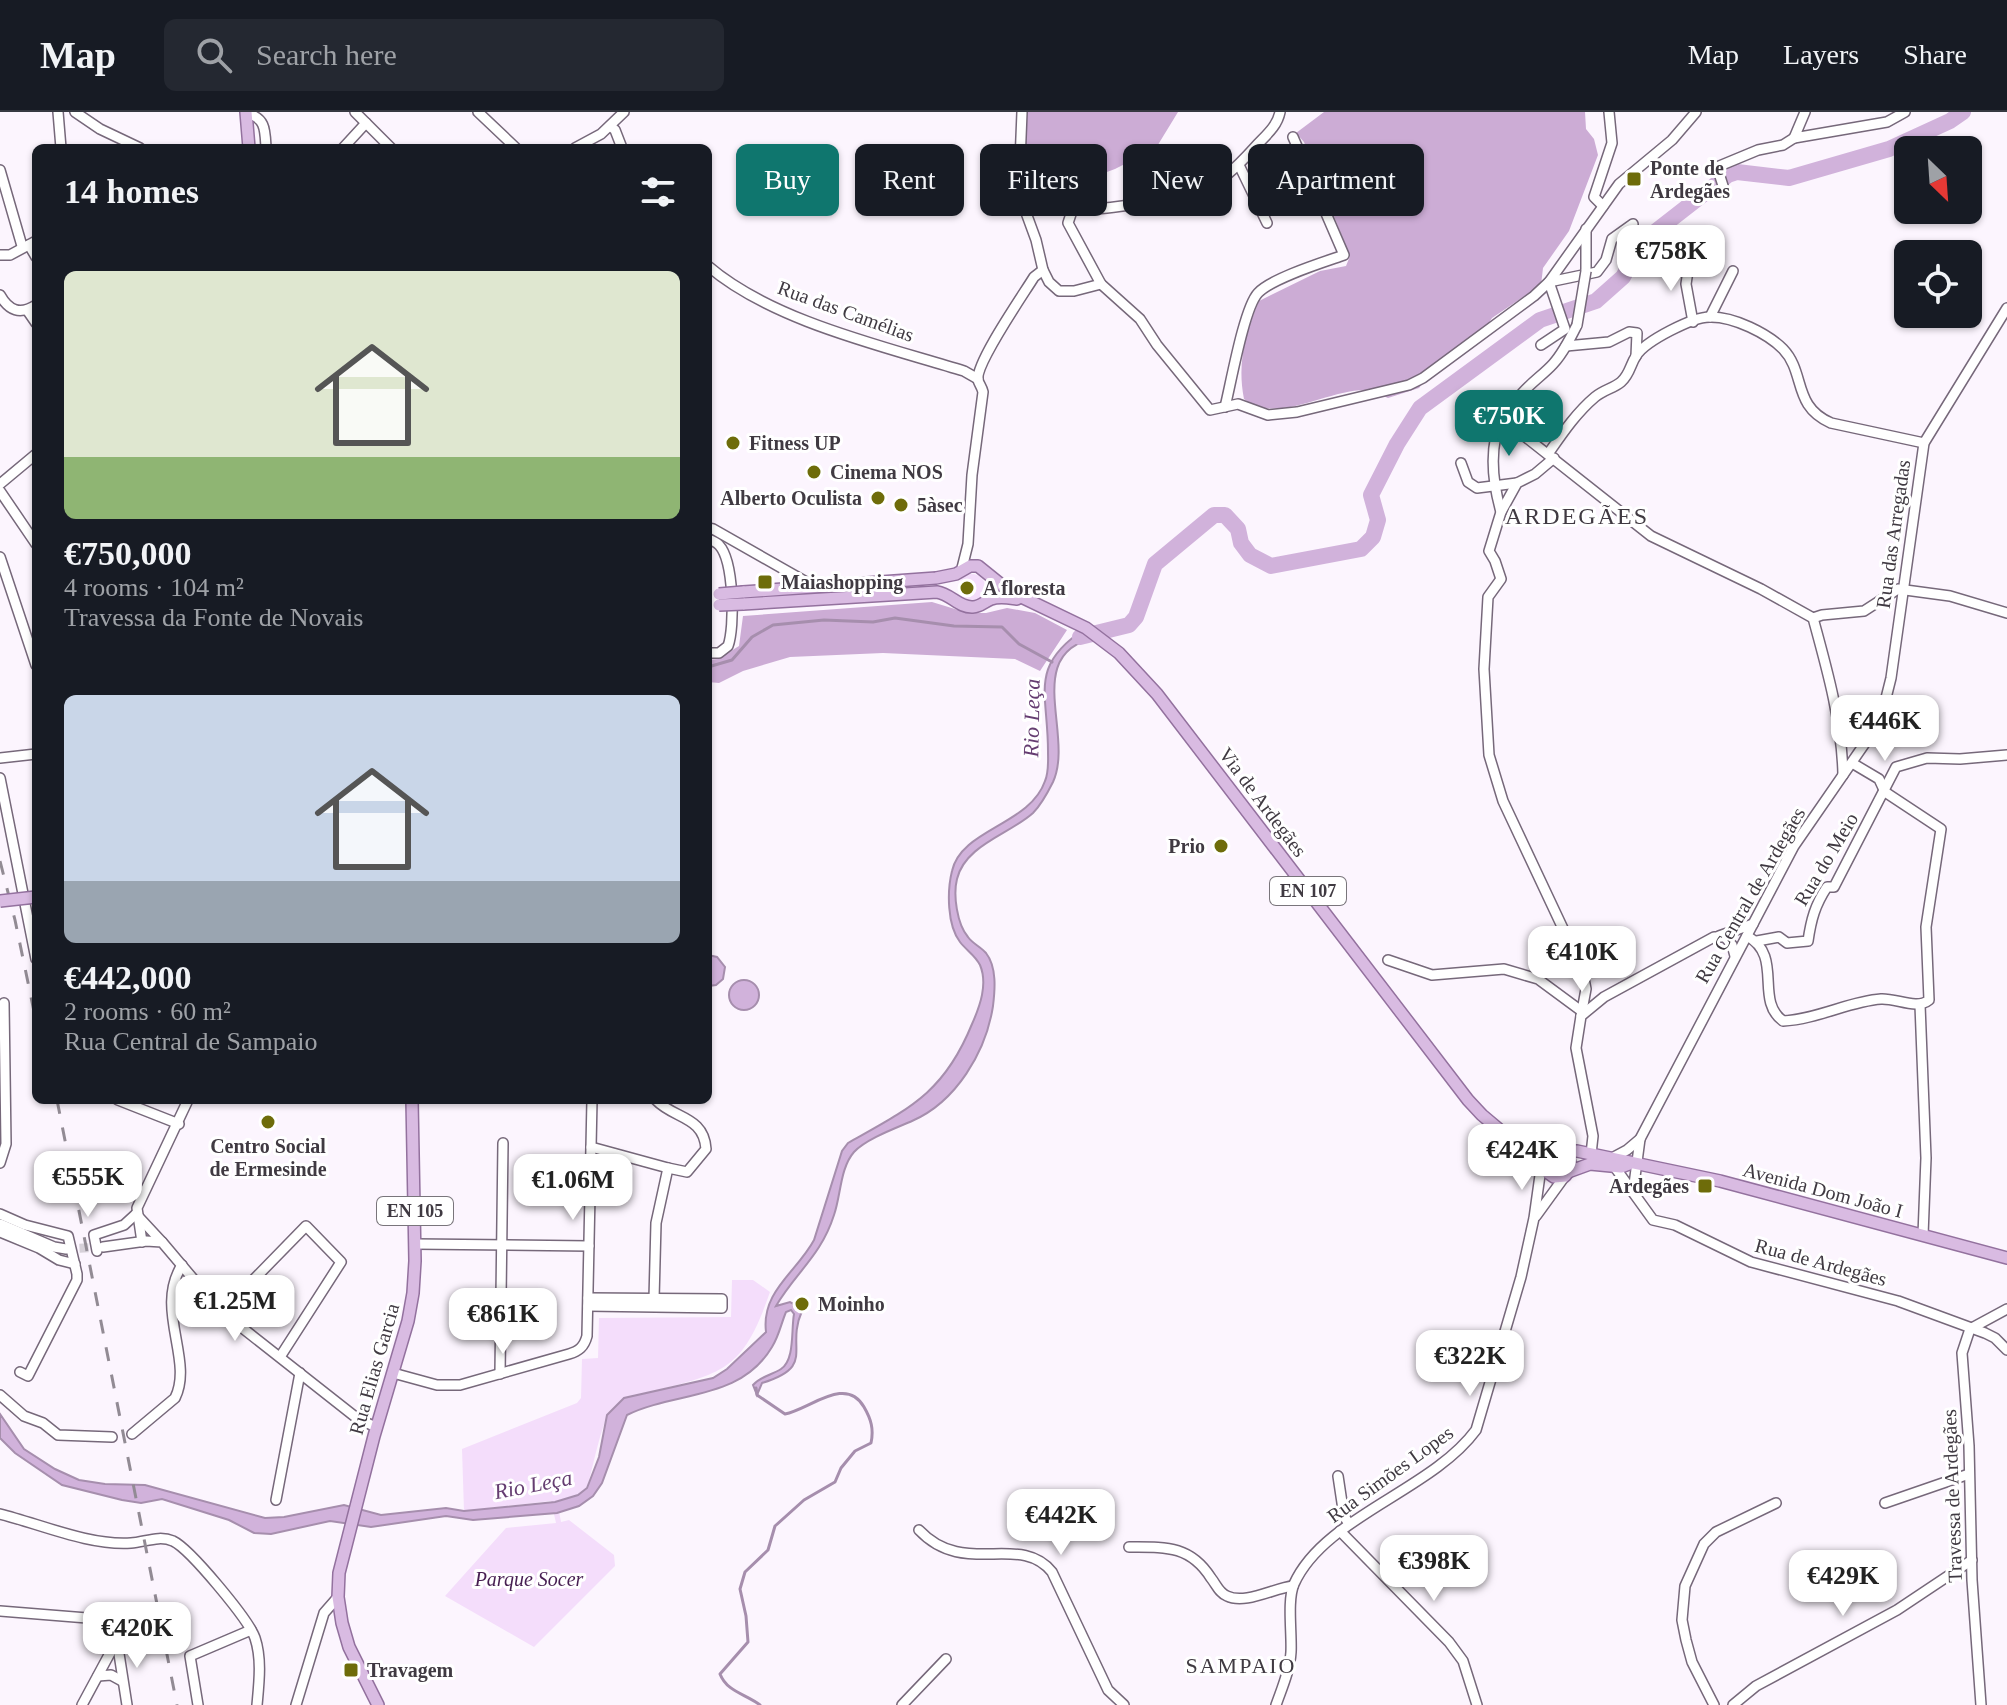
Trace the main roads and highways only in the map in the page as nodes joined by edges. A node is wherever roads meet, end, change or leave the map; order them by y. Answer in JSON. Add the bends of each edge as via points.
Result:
{"nodes":[{"id":1,"x":246,"y":112,"type":"edge"},
{"id":2,"x":249,"y":144,"type":"edge"},
{"id":3,"x":959,"y":571,"type":"junction"},
{"id":4,"x":991,"y":576,"type":"junction"},
{"id":5,"x":954,"y":597,"type":"junction"},
{"id":6,"x":743,"y":598,"type":"junction"},
{"id":7,"x":713,"y":600,"type":"edge"},
{"id":8,"x":988,"y":600,"type":"junction"},
{"id":9,"x":1034,"y":602,"type":"junction"},
{"id":10,"x":32,"y":897,"type":"edge"},
{"id":11,"x":0,"y":901,"type":"edge"},
{"id":12,"x":412,"y":1104,"type":"edge"},
{"id":13,"x":1497,"y":1129,"type":"junction"},
{"id":14,"x":1556,"y":1150,"type":"junction"},
{"id":15,"x":1613,"y":1162,"type":"junction"},
{"id":16,"x":1540,"y":1166,"type":"junction"},
{"id":17,"x":1566,"y":1174,"type":"junction"},
{"id":18,"x":2007,"y":1258,"type":"edge"},
{"id":19,"x":378,"y":1705,"type":"edge"}],
"edges":[{"from":1,"to":2,"type":"main road"},
{"from":3,"to":4,"type":"main road","name":"Via de Ardegães","number":"EN 107","via":[[978,566]]},
{"from":3,"to":5,"type":"main road","via":[[951,589]]},
{"from":3,"to":6,"type":"main road","name":"Via de Ardegães","number":"EN 107","via":[[936,578]]},
{"from":4,"to":8,"type":"main road"},
{"from":4,"to":9,"type":"main road","name":"Via de Ardegães","number":"EN 107"},
{"from":5,"to":6,"type":"main road","name":"Via de Ardegães","number":"EN 107","via":[[937,592]]},
{"from":5,"to":8,"type":"main road","name":"Via de Ardegães","number":"EN 107","via":[[966,607]]},
{"from":6,"to":7,"type":"main road","name":"Via de Ardegães","number":"EN 107","bridge":true},
{"from":8,"to":9,"type":"main road","name":"Via de Ardegães","number":"EN 107"},
{"from":9,"to":13,"type":"main road","name":"Via de Ardegães","number":"EN 107","via":[[1069,618],[1119,653],[1157,694],[1468,1100]]},
{"from":10,"to":11,"type":"main road","bridge":true},
{"from":12,"to":19,"type":"main road","name":"Rua Elias Garcia","number":"EN 105","via":[[413,1293],[339,1573],[338,1597],[349,1647]]},
{"from":13,"to":14,"type":"main road","name":"Via de Ardegães","number":"EN 107"},
{"from":13,"to":16,"type":"main road","name":"Via de Ardegães","number":"EN 107"},
{"from":14,"to":15,"type":"main road","name":"Avenida Dom João I","number":"EN 107"},
{"from":14,"to":16,"type":"main road","via":[[1542,1153]]},
{"from":14,"to":17,"type":"main road","via":[[1569,1158]]},
{"from":15,"to":17,"type":"main road","name":"Avenida Dom João I","number":"EN 107"},
{"from":15,"to":18,"type":"main road","name":"Avenida Dom João I","number":"EN 107","via":[[1720,1181]]},
{"from":16,"to":17,"type":"main road","number":"EN 107","via":[[1554,1177]]}]}
